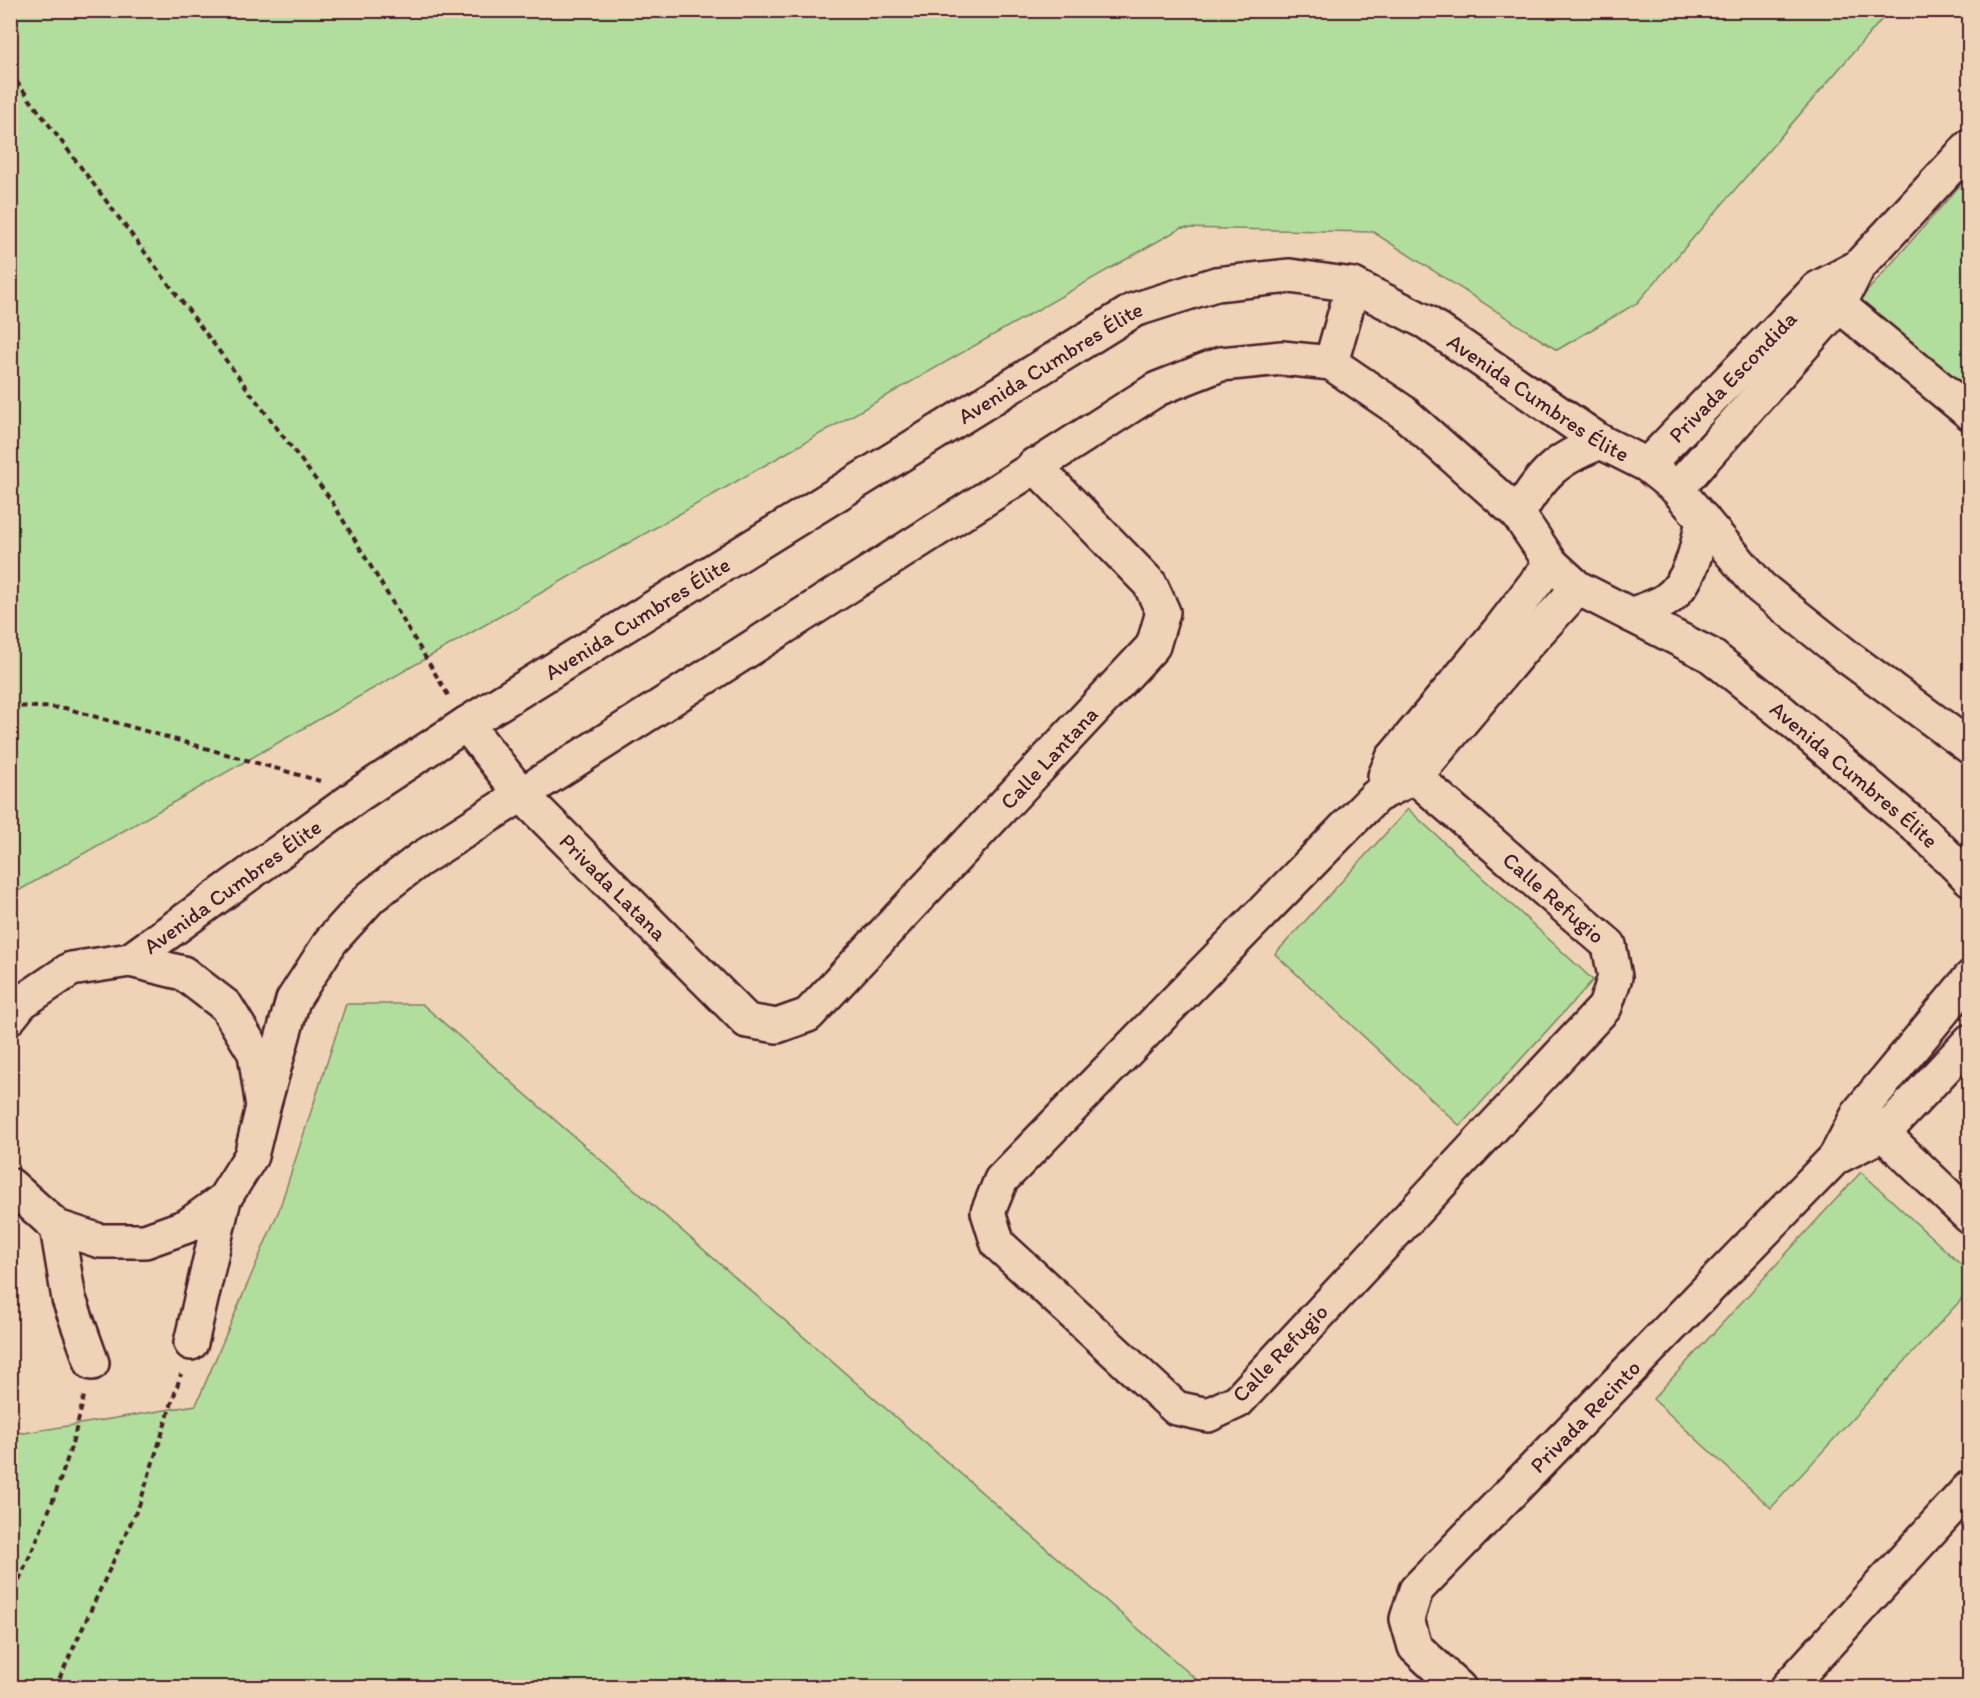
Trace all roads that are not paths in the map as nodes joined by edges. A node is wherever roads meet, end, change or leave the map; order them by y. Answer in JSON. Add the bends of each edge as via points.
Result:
{"nodes":[{"id":1,"x":1970,"y":146,"type":"edge"},
{"id":2,"x":1353,"y":285,"type":"junction"},
{"id":3,"x":1828,"y":296,"type":"junction"},
{"id":4,"x":1331,"y":363,"type":"junction"},
{"id":5,"x":1970,"y":412,"type":"edge"},
{"id":6,"x":1601,"y":442,"type":"junction"},
{"id":7,"x":1034,"y":465,"type":"junction"},
{"id":8,"x":1647,"y":465,"type":"junction"},
{"id":9,"x":1677,"y":489,"type":"junction"},
{"id":10,"x":1518,"y":514,"type":"junction"},
{"id":11,"x":1703,"y":519,"type":"junction"},
{"id":12,"x":1551,"y":563,"type":"junction"},
{"id":13,"x":1578,"y":588,"type":"junction"},
{"id":14,"x":1631,"y":615,"type":"junction"},
{"id":15,"x":466,"y":724,"type":"junction"},
{"id":16,"x":1970,"y":747,"type":"edge"},
{"id":17,"x":1404,"y":768,"type":"junction"},
{"id":18,"x":521,"y":794,"type":"junction"},
{"id":19,"x":1970,"y":879,"type":"edge"},
{"id":20,"x":130,"y":960,"type":"junction"},
{"id":21,"x":1970,"y":978,"type":"edge"},
{"id":22,"x":14,"y":1006,"type":"edge"},
{"id":23,"x":777,"y":1026,"type":"joint"},
{"id":24,"x":1970,"y":1041,"type":"edge"},
{"id":25,"x":263,"y":1107,"type":"junction"},
{"id":26,"x":1860,"y":1111,"type":"junction"},
{"id":27,"x":1883,"y":1134,"type":"junction"},
{"id":28,"x":1835,"y":1158,"type":"junction"},
{"id":29,"x":10,"y":1185,"type":"edge"},
{"id":30,"x":224,"y":1199,"type":"junction"},
{"id":31,"x":1970,"y":1217,"type":"edge"},
{"id":32,"x":57,"y":1227,"type":"junction"},
{"id":33,"x":190,"y":1343,"type":"road end"},
{"id":34,"x":92,"y":1364,"type":"road end"},
{"id":35,"x":1970,"y":1487,"type":"edge"},
{"id":36,"x":1459,"y":1688,"type":"edge"},
{"id":37,"x":1787,"y":1688,"type":"edge"}],
"edges":[{"from":1,"to":3,"type":"street","name":"Privada Escondida"},
{"from":2,"to":4,"type":"street"},
{"from":2,"to":6,"type":"street","name":"Avenida Cumbres Élite","via":[[1426,322]]},
{"from":2,"to":15,"type":"street","name":"Avenida Cumbres Élite","via":[[1290,276],[1216,284],[1134,310]]},
{"from":3,"to":5,"type":"street"},
{"from":3,"to":8,"type":"street","name":"Privada Escondida"},
{"from":3,"to":9,"type":"street","name":"Privada Escondida"},
{"from":4,"to":7,"type":"street","name":"Avenida Cumbres Élite","via":[[1282,358],[1221,364],[1157,389]]},
{"from":4,"to":10,"type":"street","name":"Avenida Cumbres Élite","via":[[1403,412]]},
{"from":6,"to":8,"type":"street","name":"Avenida Cumbres Élite"},
{"from":6,"to":10,"type":"street","via":[[1557,464],[1538,481]]},
{"from":7,"to":18,"type":"street","name":"Avenida Cumbres Élite"},
{"from":7,"to":23,"type":"street","name":"Calle Lantana","via":[[1150,584],[1163,612],[1153,646],[808,1015]]},
{"from":8,"to":9,"type":"street","name":"Avenida Cumbres Élite"},
{"from":9,"to":11,"type":"street","name":"Avenida Cumbres Élite"},
{"from":10,"to":12,"type":"street","name":"Avenida Cumbres Élite"},
{"from":11,"to":14,"type":"street","via":[[1698,548],[1687,574],[1667,599]]},
{"from":11,"to":16,"type":"street","name":"Avenida Cumbres Élite","via":[[1760,587]]},
{"from":12,"to":13,"type":"street","name":"Avenida Cumbres Élite"},
{"from":12,"to":17,"type":"street","name":"Calle Refugio"},
{"from":13,"to":14,"type":"street","name":"Avenida Cumbres Élite"},
{"from":13,"to":17,"type":"street","name":"Calle Refugio"},
{"from":14,"to":19,"type":"street","name":"Avenida Cumbres Élite","via":[[1710,655],[1924,832]]},
{"from":15,"to":18,"type":"street","name":"Privada Latana"},
{"from":15,"to":20,"type":"street","name":"Avenida Cumbres Élite","via":[[361,793]]},
{"from":17,"to":17,"type":"street","name":"Calle Refugio","via":[[1001,1180],[988,1212],[998,1244],[1176,1408],[1208,1415],[1238,1401],[1605,1007],[1615,977],[1609,945]]},
{"from":18,"to":23,"type":"street","name":"Privada Latana","via":[[747,1021]]},
{"from":18,"to":25,"type":"street","name":"Avenida Cumbres Élite","via":[[419,860],[371,897],[331,941],[293,1000]]},
{"from":20,"to":22,"type":"street","via":[[71,969]]},
{"from":20,"to":25,"type":"street","via":[[183,973],[226,1006],[255,1053]]},
{"from":21,"to":26,"type":"street","name":"Privada Recinto"},
{"from":24,"to":27,"type":"street","name":"Privada Recinto"},
{"from":25,"to":30,"type":"street","name":"Avenida Cumbres Élite","via":[[251,1156]]},
{"from":26,"to":27,"type":"street"},
{"from":26,"to":28,"type":"street","name":"Privada Recinto"},
{"from":27,"to":28,"type":"street","name":"Privada Recinto"},
{"from":27,"to":31,"type":"street"},
{"from":28,"to":36,"type":"street","name":"Privada Recinto","via":[[1416,1590],[1407,1619],[1415,1647]]},
{"from":29,"to":32,"type":"street"},
{"from":30,"to":32,"type":"street","via":[[188,1226],[145,1241],[99,1241]]},
{"from":30,"to":33,"type":"street"},
{"from":32,"to":34,"type":"street","via":[[69,1299]]},
{"from":35,"to":37,"type":"street"}]}
